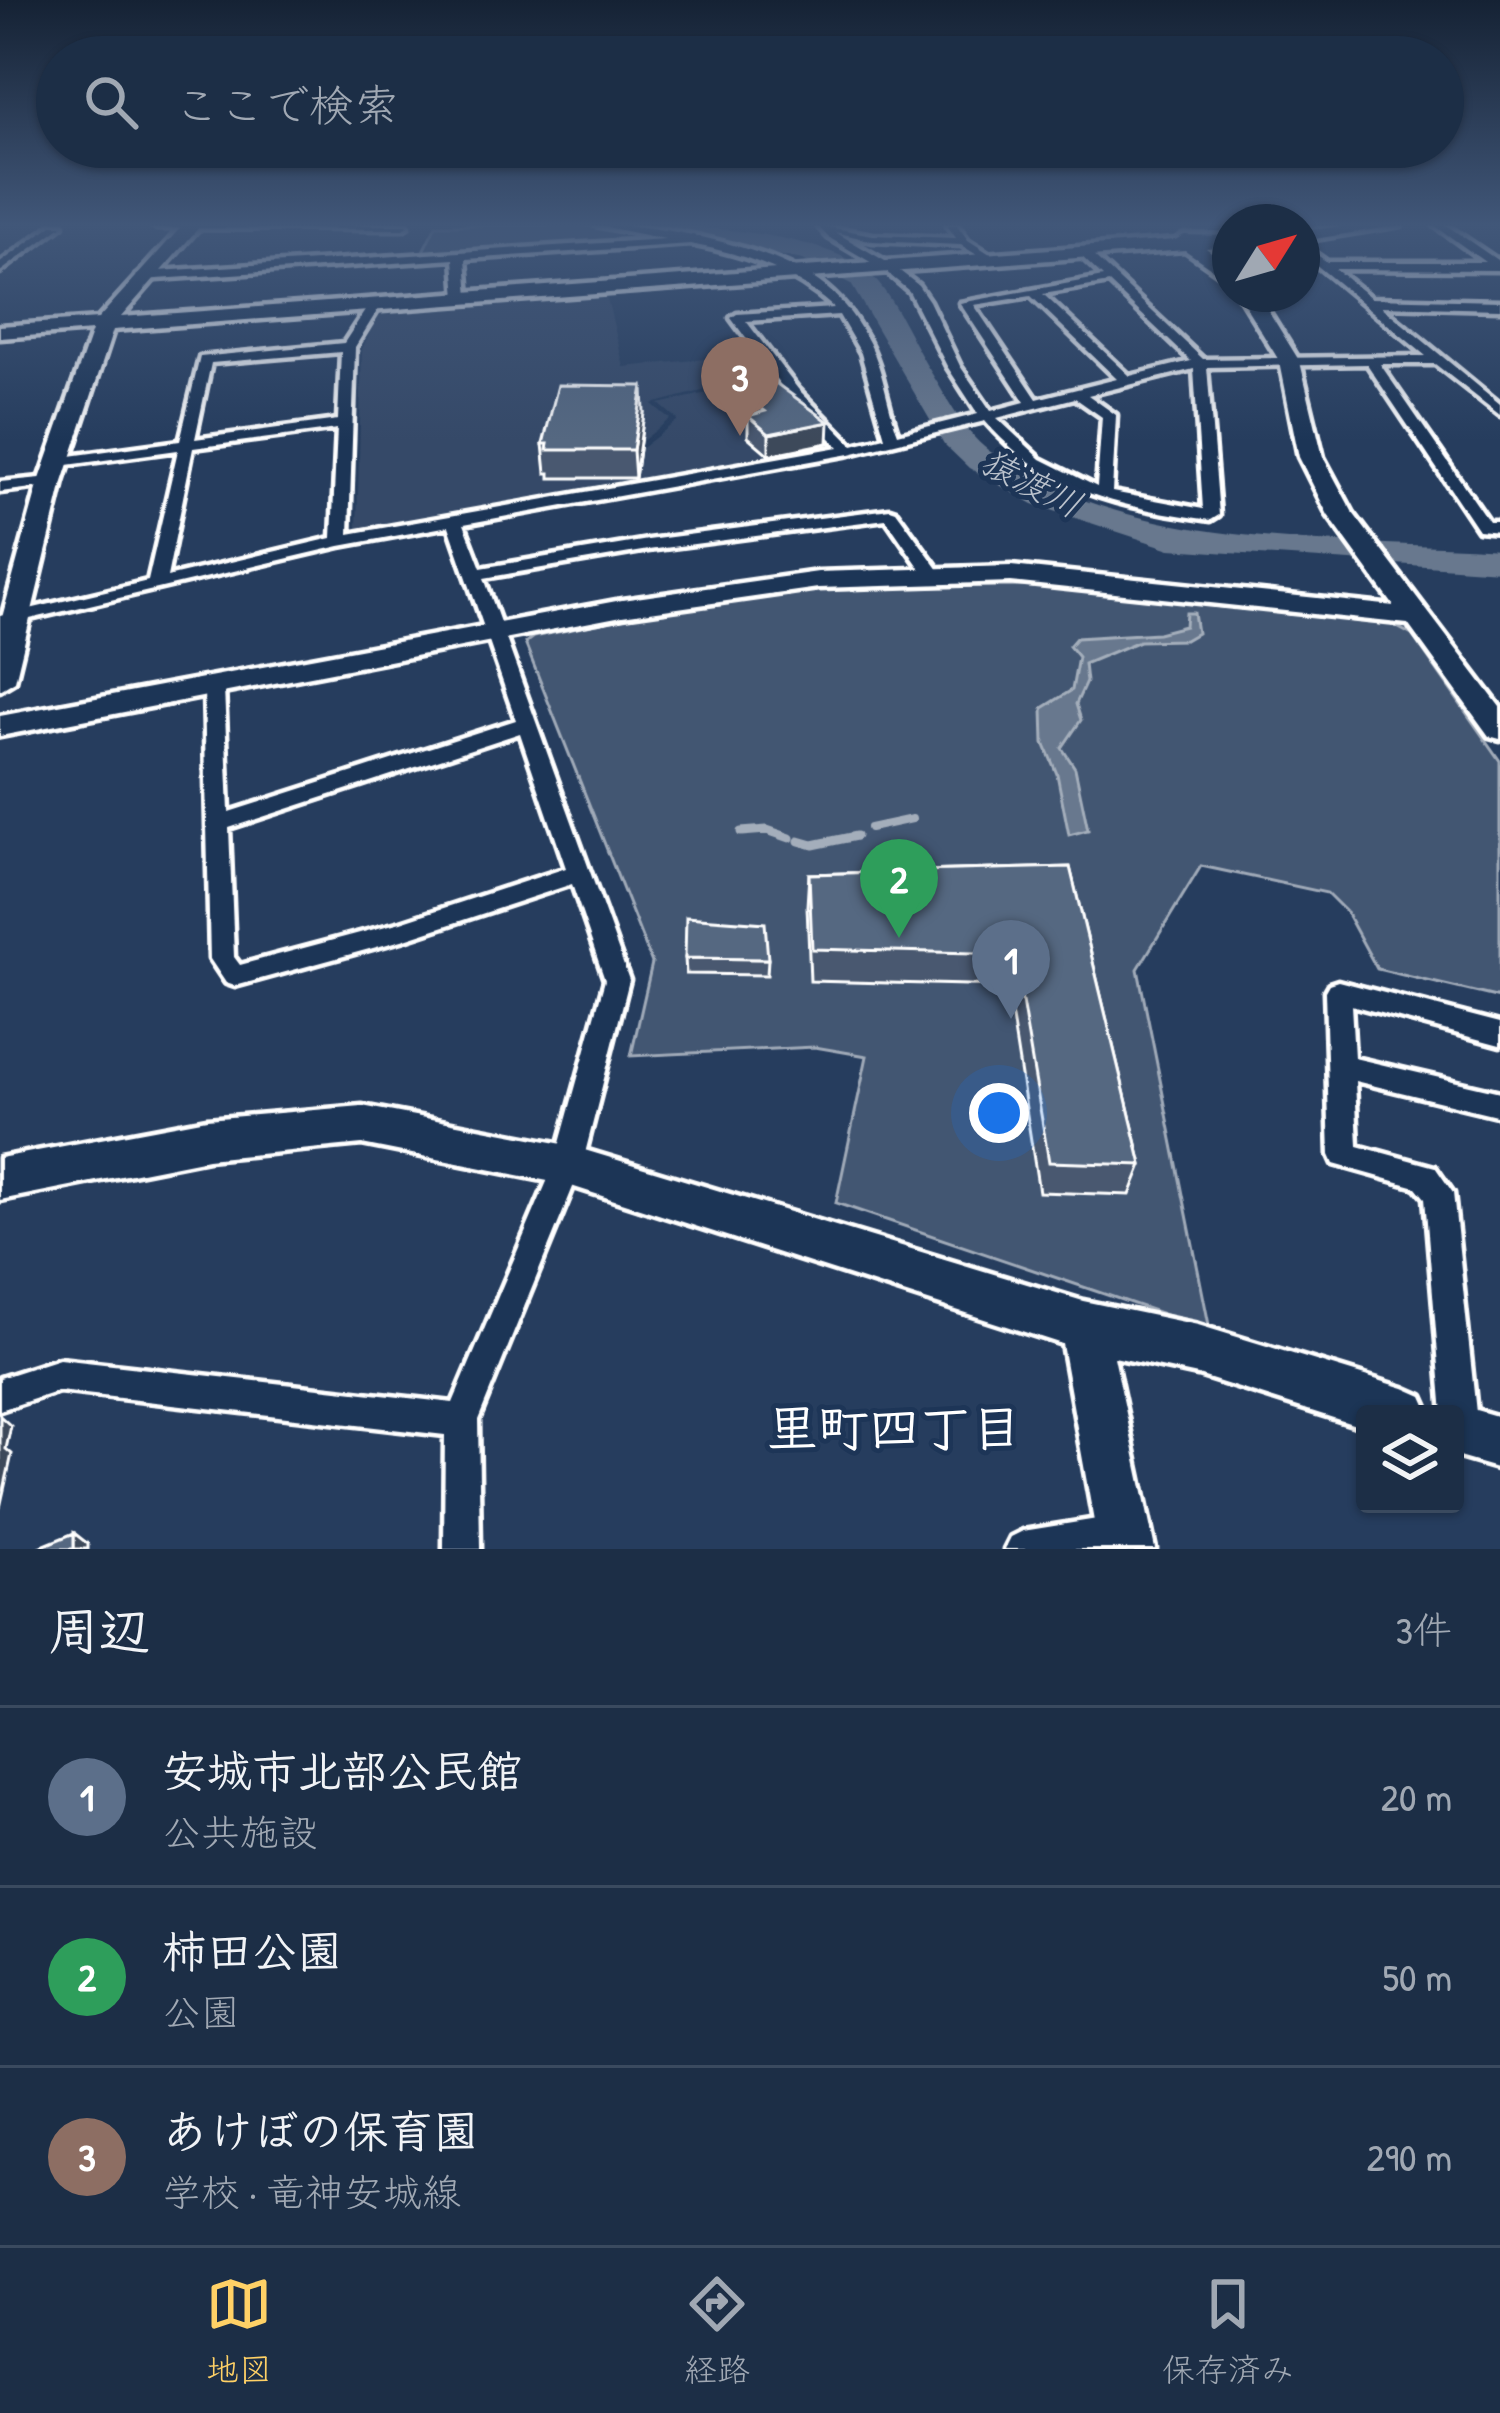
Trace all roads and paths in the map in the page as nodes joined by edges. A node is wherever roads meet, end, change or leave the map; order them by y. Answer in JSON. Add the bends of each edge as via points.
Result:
{"nodes":[{"id":1,"x":125,"y":297,"type":"edge"},
{"id":2,"x":459,"y":297,"type":"edge"},
{"id":3,"x":834,"y":297,"type":"edge"},
{"id":4,"x":917,"y":297,"type":"edge"},
{"id":5,"x":1002,"y":297,"type":"edge"},
{"id":6,"x":1040,"y":297,"type":"edge"},
{"id":7,"x":1131,"y":297,"type":"edge"},
{"id":8,"x":1364,"y":297,"type":"edge"},
{"id":9,"x":1369,"y":302,"type":"junction"},
{"id":10,"x":376,"y":303,"type":"junction"},
{"id":11,"x":1480,"y":305,"type":"junction"},
{"id":12,"x":1500,"y":305,"type":"edge"},
{"id":13,"x":845,"y":311,"type":"junction"},
{"id":14,"x":1259,"y":312,"type":"edge"},
{"id":15,"x":1500,"y":317,"type":"edge"},
{"id":16,"x":105,"y":323,"type":"junction"},
{"id":17,"x":1,"y":333,"type":"edge"},
{"id":18,"x":348,"y":347,"type":"junction"},
{"id":19,"x":1371,"y":360,"type":"junction"},
{"id":20,"x":1435,"y":360,"type":"junction"},
{"id":21,"x":1290,"y":362,"type":"junction"},
{"id":22,"x":1200,"y":363,"type":"junction"},
{"id":23,"x":1127,"y":381,"type":"junction"},
{"id":24,"x":1076,"y":393,"type":"junction"},
{"id":25,"x":1033,"y":404,"type":"junction"},
{"id":26,"x":1500,"y":411,"type":"edge"},
{"id":27,"x":983,"y":416,"type":"junction"},
{"id":28,"x":347,"y":423,"type":"junction"},
{"id":29,"x":900,"y":436,"type":"junction"},
{"id":30,"x":188,"y":445,"type":"junction"},
{"id":31,"x":850,"y":450,"type":"junction"},
{"id":32,"x":55,"y":471,"type":"junction"},
{"id":33,"x":0,"y":488,"type":"edge"},
{"id":34,"x":1104,"y":495,"type":"junction"},
{"id":35,"x":455,"y":520,"type":"junction"},
{"id":36,"x":1500,"y":527,"type":"edge"},
{"id":37,"x":340,"y":542,"type":"junction"},
{"id":38,"x":478,"y":574,"type":"junction"},
{"id":39,"x":933,"y":574,"type":"junction"},
{"id":40,"x":156,"y":586,"type":"junction"},
{"id":41,"x":1418,"y":617,"type":"junction"},
{"id":42,"x":7,"y":619,"type":"edge"},
{"id":43,"x":495,"y":634,"type":"junction"},
{"id":44,"x":0,"y":681,"type":"edge"},
{"id":45,"x":214,"y":688,"type":"junction"},
{"id":46,"x":526,"y":724,"type":"junction"},
{"id":47,"x":0,"y":726,"type":"edge"},
{"id":48,"x":1500,"y":729,"type":"edge"},
{"id":49,"x":217,"y":824,"type":"junction"},
{"id":50,"x":577,"y":873,"type":"junction"},
{"id":51,"x":1500,"y":1034,"type":"edge"},
{"id":52,"x":1341,"y":1066,"type":"junction"},
{"id":53,"x":1500,"y":1104,"type":"edge"},
{"id":54,"x":568,"y":1165,"type":"junction"},
{"id":55,"x":0,"y":1179,"type":"edge"},
{"id":56,"x":1083,"y":1326,"type":"junction"},
{"id":57,"x":0,"y":1394,"type":"edge"},
{"id":58,"x":1375,"y":1405,"type":"edge"},
{"id":59,"x":462,"y":1420,"type":"junction"},
{"id":60,"x":1472,"y":1435,"type":"edge"},
{"id":61,"x":1125,"y":1541,"type":"edge"},
{"id":62,"x":463,"y":1549,"type":"edge"},
{"id":63,"x":1023,"y":1549,"type":"edge"}],
"edges":[{"from":1,"to":16,"type":"street"},
{"from":2,"to":10,"type":"street"},
{"from":3,"to":13,"type":"street"},
{"from":4,"to":27,"type":"street"},
{"from":5,"to":25,"type":"street","via":[[966,303]]},
{"from":6,"to":23,"type":"street"},
{"from":7,"to":22,"type":"street"},
{"from":8,"to":9,"type":"street"},
{"from":9,"to":11,"type":"street"},
{"from":9,"to":20,"type":"street"},
{"from":10,"to":16,"type":"street"},
{"from":10,"to":18,"type":"street"},
{"from":11,"to":12,"type":"street"},
{"from":11,"to":15,"type":"street"},
{"from":13,"to":29,"type":"street"},
{"from":13,"to":31,"type":"street","via":[[737,318]]},
{"from":14,"to":21,"type":"street"},
{"from":16,"to":17,"type":"street"},
{"from":16,"to":32,"type":"street"},
{"from":18,"to":28,"type":"street"},
{"from":18,"to":30,"type":"street","via":[[205,360]]},
{"from":19,"to":20,"type":"street"},
{"from":19,"to":21,"type":"street"},
{"from":19,"to":36,"type":"street","via":[[1484,526]]},
{"from":20,"to":26,"type":"street"},
{"from":21,"to":22,"type":"street"},
{"from":21,"to":41,"type":"street","via":[[1311,457],[1343,518]]},
{"from":22,"to":23,"type":"street"},
{"from":22,"to":34,"type":"street","via":[[1211,515]]},
{"from":23,"to":24,"type":"street"},
{"from":24,"to":25,"type":"street"},
{"from":24,"to":34,"type":"street","via":[[1109,415]]},
{"from":25,"to":27,"type":"street"},
{"from":27,"to":29,"type":"street"},
{"from":27,"to":34,"type":"street","via":[[1028,460]]},
{"from":28,"to":30,"type":"street"},
{"from":28,"to":37,"type":"street"},
{"from":29,"to":31,"type":"street"},
{"from":30,"to":32,"type":"street"},
{"from":30,"to":40,"type":"street"},
{"from":31,"to":35,"type":"street"},
{"from":32,"to":33,"type":"street"},
{"from":32,"to":42,"type":"street"},
{"from":35,"to":37,"type":"street"},
{"from":35,"to":38,"type":"street"},
{"from":37,"to":40,"type":"street"},
{"from":38,"to":39,"type":"street","via":[[890,514]]},
{"from":38,"to":43,"type":"street"},
{"from":39,"to":41,"type":"street","via":[[1094,580]]},
{"from":39,"to":43,"type":"street","via":[[728,590]]},
{"from":40,"to":42,"type":"street"},
{"from":41,"to":48,"type":"street"},
{"from":42,"to":44,"type":"street"},
{"from":43,"to":45,"type":"street"},
{"from":43,"to":46,"type":"street"},
{"from":45,"to":47,"type":"street"},
{"from":45,"to":49,"type":"street"},
{"from":46,"to":49,"type":"street"},
{"from":46,"to":50,"type":"street"},
{"from":49,"to":50,"type":"street","via":[[222,959],[235,976]]},
{"from":50,"to":54,"type":"street","via":[[616,980]]},
{"from":51,"to":52,"type":"street","via":[[1338,992]]},
{"from":52,"to":53,"type":"street"},
{"from":52,"to":60,"type":"street","via":[[1345,1155],[1425,1175],[1439,1193]]},
{"from":54,"to":55,"type":"street","via":[[362,1125],[207,1139]]},
{"from":54,"to":56,"type":"street"},
{"from":54,"to":59,"type":"street"},
{"from":56,"to":58,"type":"street","via":[[1198,1350]]},
{"from":56,"to":61,"type":"street"},
{"from":57,"to":59,"type":"street","via":[[59,1375]]},
{"from":59,"to":62,"type":"street"},
{"from":61,"to":63,"type":"street"}]}
